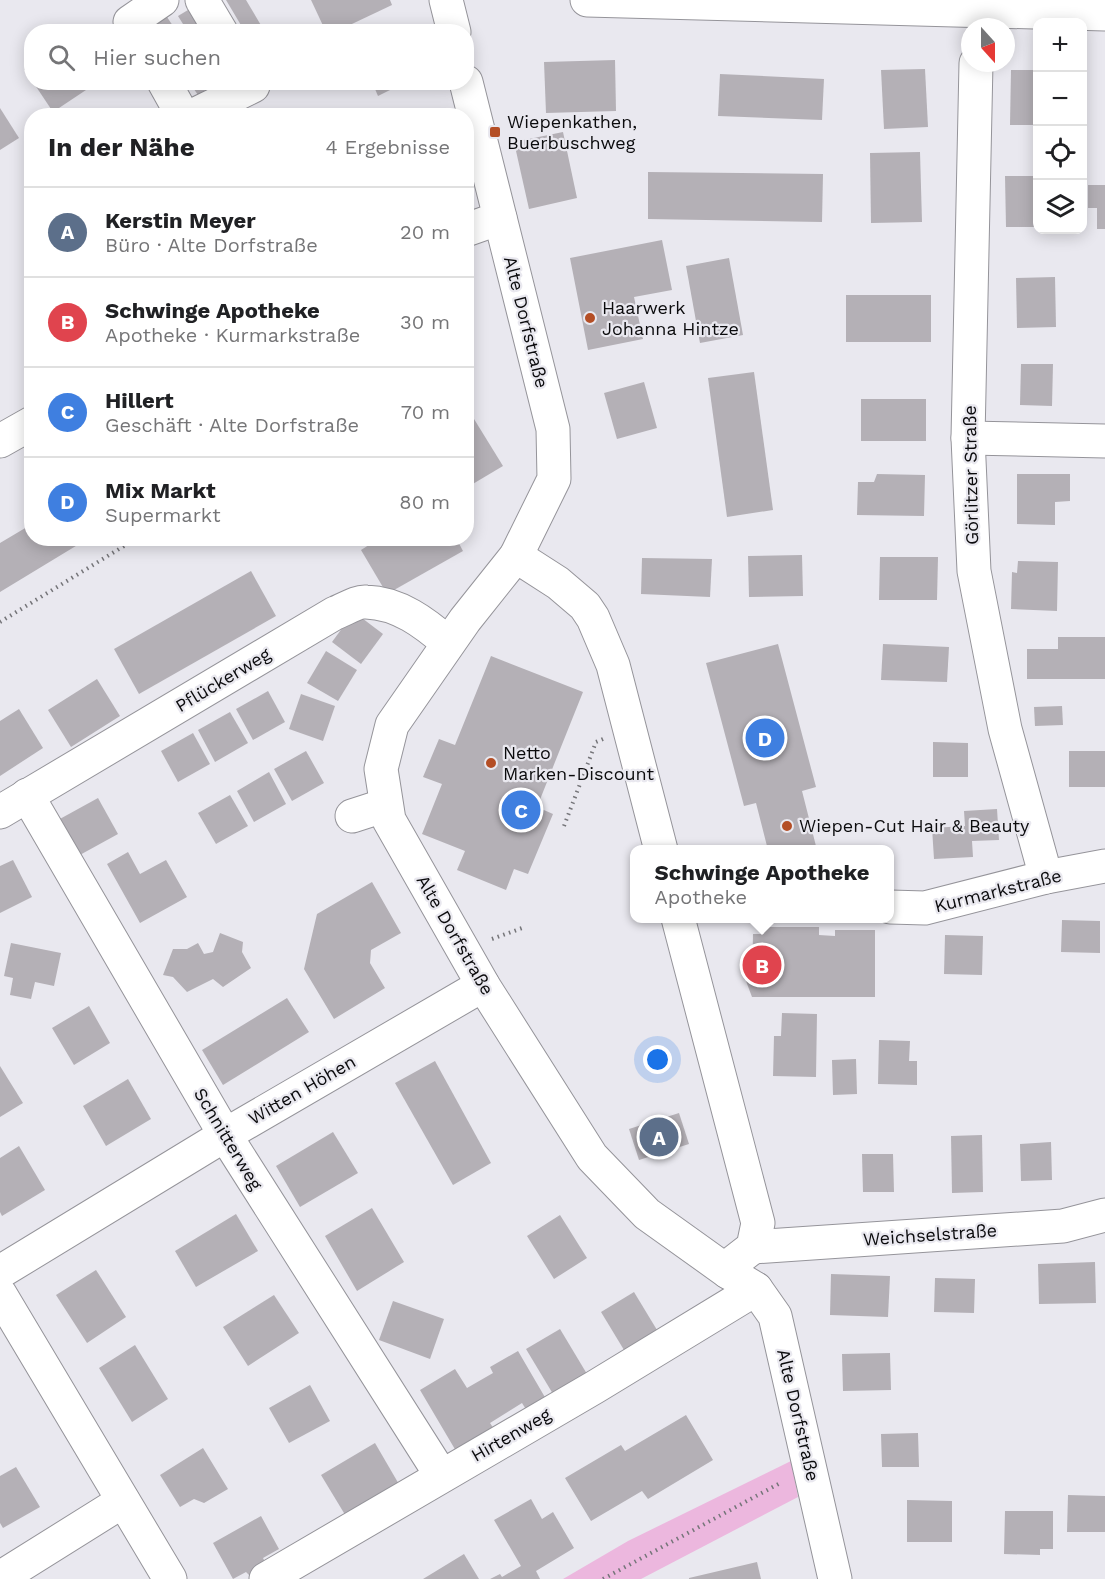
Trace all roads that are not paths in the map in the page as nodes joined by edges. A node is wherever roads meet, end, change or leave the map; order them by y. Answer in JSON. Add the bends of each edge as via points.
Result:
{"nodes":[{"id":1,"x":162,"y":0,"type":"edge"},
{"id":2,"x":202,"y":0,"type":"edge"},
{"id":3,"x":446,"y":0,"type":"edge"},
{"id":4,"x":587,"y":0,"type":"edge"},
{"id":5,"x":1105,"y":14,"type":"edge"},
{"id":6,"x":961,"y":18,"type":"edge"},
{"id":7,"x":1003,"y":18,"type":"edge"},
{"id":8,"x":131,"y":24,"type":"edge"},
{"id":9,"x":216,"y":24,"type":"edge"},
{"id":10,"x":452,"y":24,"type":"edge"},
{"id":11,"x":976,"y":72,"type":"edge"},
{"id":12,"x":168,"y":90,"type":"edge"},
{"id":13,"x":245,"y":90,"type":"edge"},
{"id":14,"x":468,"y":90,"type":"edge"},
{"id":15,"x":179,"y":108,"type":"edge"},
{"id":16,"x":208,"y":108,"type":"edge"},
{"id":17,"x":472,"y":108,"type":"edge"},
{"id":18,"x":474,"y":114,"type":"edge"},
{"id":19,"x":500,"y":218,"type":"junction"},
{"id":20,"x":474,"y":227,"type":"edge"},
{"id":21,"x":24,"y":428,"type":"edge"},
{"id":22,"x":968,"y":438,"type":"junction"},
{"id":23,"x":0,"y":441,"type":"edge"},
{"id":24,"x":1105,"y":441,"type":"edge"},
{"id":25,"x":516,"y":556,"type":"junction"},
{"id":26,"x":448,"y":643,"type":"junction"},
{"id":27,"x":13,"y":804,"type":"edge"},
{"id":28,"x":386,"y":805,"type":"junction"},
{"id":29,"x":352,"y":816,"type":"dead end"},
{"id":30,"x":660,"y":845,"type":"edge"},
{"id":31,"x":1105,"y":866,"type":"edge"},
{"id":32,"x":1046,"y":878,"type":"junction"},
{"id":33,"x":894,"y":907,"type":"edge"},
{"id":34,"x":679,"y":923,"type":"edge"},
{"id":35,"x":483,"y":985,"type":"junction"},
{"id":36,"x":225,"y":1135,"type":"junction"},
{"id":37,"x":1105,"y":1215,"type":"edge"},
{"id":38,"x":753,"y":1247,"type":"junction"},
{"id":39,"x":0,"y":1272,"type":"edge"},
{"id":40,"x":728,"y":1272,"type":"junction"},
{"id":41,"x":756,"y":1289,"type":"junction"},
{"id":42,"x":0,"y":1294,"type":"edge"},
{"id":43,"x":441,"y":1475,"type":"junction"},
{"id":44,"x":123,"y":1501,"type":"junction"},
{"id":45,"x":0,"y":1578,"type":"edge"},
{"id":46,"x":170,"y":1579,"type":"edge"},
{"id":47,"x":266,"y":1579,"type":"edge"},
{"id":48,"x":835,"y":1579,"type":"edge"}],
"edges":[{"from":1,"to":8,"type":"street"},
{"from":2,"to":9,"type":"street"},
{"from":3,"to":10,"type":"street"},
{"from":4,"to":6,"type":"street"},
{"from":5,"to":7,"type":"street"},
{"from":11,"to":22,"type":"street","name":"Görlitzer Straße"},
{"from":12,"to":15,"type":"street"},
{"from":13,"to":16,"type":"street"},
{"from":14,"to":17,"type":"street","name":"Alte Dorfstraße"},
{"from":18,"to":19,"type":"street","name":"Alte Dorfstraße"},
{"from":19,"to":20,"type":"street"},
{"from":19,"to":25,"type":"street","name":"Alte Dorfstraße","via":[[553,429],[554,479]]},
{"from":21,"to":23,"type":"street"},
{"from":22,"to":24,"type":"street"},
{"from":22,"to":32,"type":"street","name":"Görlitzer Straße","via":[[974,571],[1005,729]]},
{"from":25,"to":26,"type":"street","name":"Alte Dorfstraße"},
{"from":25,"to":30,"type":"street","via":[[558,583],[593,618],[613,665]]},
{"from":26,"to":27,"type":"street","name":"Pflückerweg","via":[[425,622],[395,608],[364,601],[335,613]]},
{"from":26,"to":28,"type":"street","name":"Alte Dorfstraße","via":[[392,725],[381,769]]},
{"from":27,"to":36,"type":"street","name":"Schnitterweg"},
{"from":28,"to":29,"type":"street"},
{"from":28,"to":35,"type":"street","name":"Alte Dorfstraße","via":[[389,820]]},
{"from":31,"to":32,"type":"street","name":"Kurmarkstraße"},
{"from":32,"to":33,"type":"street","name":"Kurmarkstraße","via":[[925,908]]},
{"from":34,"to":38,"type":"street","via":[[758,1223]]},
{"from":35,"to":36,"type":"street","name":"Witten Höhen"},
{"from":35,"to":40,"type":"street","name":"Alte Dorfstraße","via":[[592,1157],[647,1214]]},
{"from":36,"to":39,"type":"street","name":"Witten Höhen"},
{"from":36,"to":43,"type":"street","name":"Schnitterweg"},
{"from":37,"to":38,"type":"street","name":"Weichselstraße","via":[[1064,1226]]},
{"from":38,"to":40,"type":"street"},
{"from":40,"to":41,"type":"street","name":"Alte Dorfstraße"},
{"from":41,"to":43,"type":"street","name":"Hirtenweg"},
{"from":41,"to":48,"type":"street","name":"Alte Dorfstraße","via":[[775,1316]]},
{"from":42,"to":44,"type":"street"},
{"from":43,"to":47,"type":"street","name":"Hirtenweg"},
{"from":44,"to":45,"type":"street"},
{"from":44,"to":46,"type":"street"}]}
